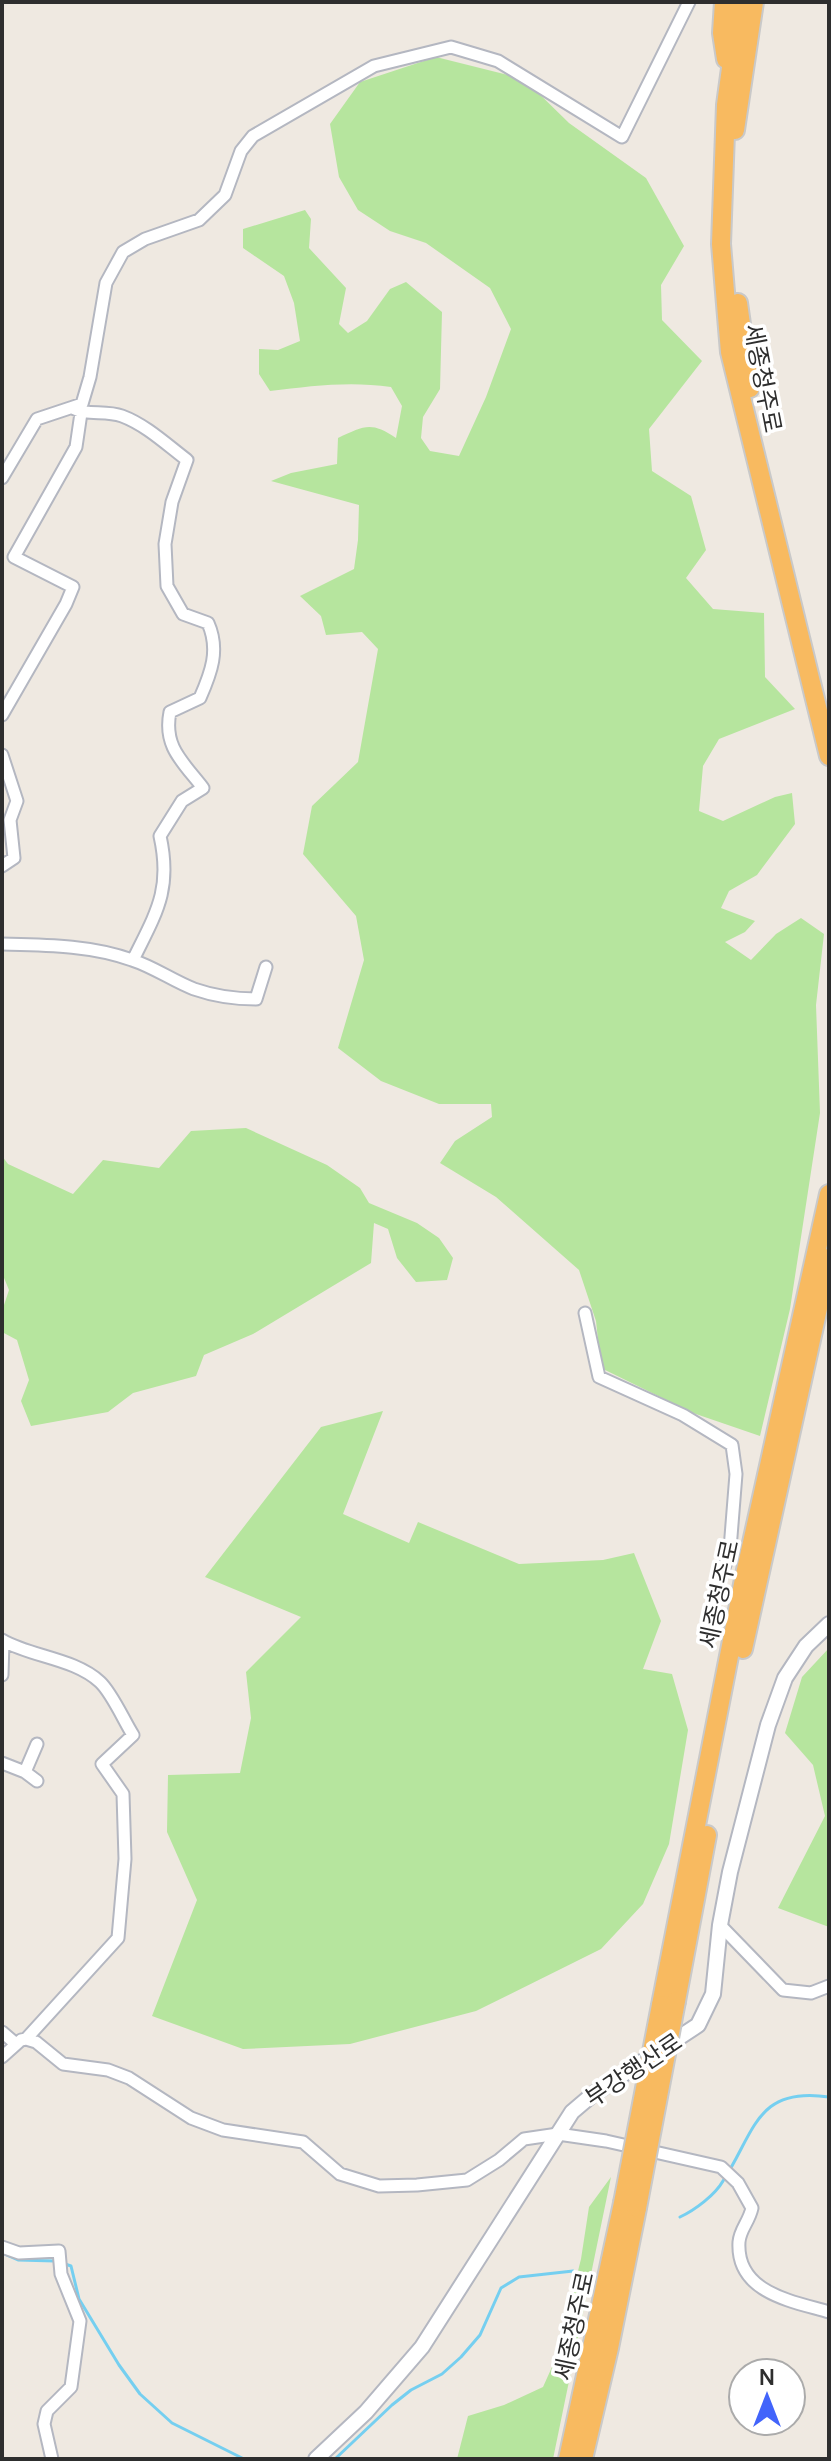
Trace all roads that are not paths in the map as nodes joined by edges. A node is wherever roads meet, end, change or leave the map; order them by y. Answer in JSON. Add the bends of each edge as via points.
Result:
{"nodes":[{"id":1,"x":689,"y":2,"type":"edge"},
{"id":2,"x":724,"y":2,"type":"edge"},
{"id":3,"x":740,"y":2,"type":"edge"},
{"id":4,"x":754,"y":2,"type":"edge"},
{"id":5,"x":764,"y":2,"type":"edge"},
{"id":6,"x":749,"y":38,"type":"junction"},
{"id":7,"x":729,"y":84,"type":"junction"},
{"id":8,"x":76,"y":411,"type":"junction"},
{"id":9,"x":2,"y":478,"type":"edge"},
{"id":10,"x":829,"y":705,"type":"edge"},
{"id":11,"x":2,"y":715,"type":"edge"},
{"id":12,"x":2,"y":755,"type":"edge"},
{"id":13,"x":829,"y":756,"type":"edge"},
{"id":14,"x":2,"y":866,"type":"edge"},
{"id":15,"x":2,"y":944,"type":"edge"},
{"id":16,"x":133,"y":960,"type":"junction"},
{"id":17,"x":266,"y":967,"type":"dead end"},
{"id":18,"x":829,"y":1194,"type":"edge"},
{"id":19,"x":829,"y":1258,"type":"edge"},
{"id":20,"x":585,"y":1313,"type":"dead end"},
{"id":21,"x":707,"y":1622,"type":"dead end"},
{"id":22,"x":829,"y":1624,"type":"edge"},
{"id":23,"x":3,"y":1641,"type":"edge"},
{"id":24,"x":2,"y":1675,"type":"edge"},
{"id":25,"x":37,"y":1744,"type":"dead end"},
{"id":26,"x":2,"y":1763,"type":"edge"},
{"id":27,"x":25,"y":1772,"type":"junction"},
{"id":28,"x":37,"y":1781,"type":"dead end"},
{"id":29,"x":720,"y":1925,"type":"junction"},
{"id":30,"x":829,"y":1986,"type":"edge"},
{"id":31,"x":669,"y":2003,"type":"junction"},
{"id":32,"x":2,"y":2032,"type":"edge"},
{"id":33,"x":21,"y":2042,"type":"junction"},
{"id":34,"x":2,"y":2057,"type":"edge"},
{"id":35,"x":558,"y":2134,"type":"junction"},
{"id":36,"x":630,"y":2206,"type":"junction"},
{"id":37,"x":2,"y":2247,"type":"edge"},
{"id":38,"x":829,"y":2312,"type":"edge"},
{"id":39,"x":52,"y":2459,"type":"edge"},
{"id":40,"x":316,"y":2459,"type":"edge"},
{"id":41,"x":568,"y":2459,"type":"edge"},
{"id":42,"x":583,"y":2459,"type":"edge"}],
"edges":[{"from":1,"to":8,"type":"street","via":[[622,137],[498,61],[451,47],[374,66],[253,136],[241,151],[225,195],[199,220],[123,252],[106,283],[90,377]]},
{"from":2,"to":7,"type":"highway"},
{"from":3,"to":7,"type":"highway","name":"세종청주로"},
{"from":4,"to":6,"type":"highway","name":"세종청주로"},
{"from":5,"to":6,"type":"highway"},
{"from":6,"to":10,"type":"highway","name":"세종청주로","via":[[735,134],[732,261],[750,391]]},
{"from":7,"to":13,"type":"highway","name":"세종청주로","via":[[721,244],[730,352]]},
{"from":8,"to":9,"type":"street","via":[[37,419]]},
{"from":8,"to":11,"type":"street","via":[[76,447],[14,557],[73,587]]},
{"from":8,"to":16,"type":"street","via":[[122,416],[187,460],[165,544],[167,586],[183,614],[208,623],[212,633],[213,667],[200,698],[170,712],[167,726],[169,740],[203,788],[182,801],[160,836],[162,901]]},
{"from":12,"to":14,"type":"street","via":[[17,801],[10,820],[14,858]]},
{"from":15,"to":16,"type":"street","via":[[97,951]]},
{"from":16,"to":17,"type":"street","via":[[195,989],[234,999],[256,999]]},
{"from":18,"to":31,"type":"highway","name":"세종청주로","via":[[744,1579]]},
{"from":19,"to":31,"type":"highway","name":"세종청주로"},
{"from":20,"to":21,"type":"street","via":[[599,1377],[683,1415],[732,1445],[736,1474],[730,1549]]},
{"from":22,"to":29,"type":"street","name":"부강행산로","via":[[801,1652],[768,1725]]},
{"from":23,"to":24,"type":"street"},
{"from":23,"to":33,"type":"street","via":[[61,1660],[100,1682],[133,1735],[102,1764],[123,1794],[125,1859],[118,1938]]},
{"from":25,"to":27,"type":"street"},
{"from":26,"to":27,"type":"street"},
{"from":27,"to":28,"type":"street"},
{"from":29,"to":30,"type":"street","via":[[783,1990],[811,1993]]},
{"from":29,"to":35,"type":"street","name":"부강행산로","via":[[713,1994],[698,2025],[592,2095]]},
{"from":31,"to":36,"type":"highway","bridge":true},
{"from":32,"to":33,"type":"street"},
{"from":33,"to":34,"type":"street"},
{"from":33,"to":35,"type":"street","via":[[36,2042],[63,2064],[129,2078],[191,2118],[223,2130],[303,2142],[340,2174],[379,2186],[467,2180],[524,2139]]},
{"from":35,"to":38,"type":"street","via":[[723,2168],[752,2208],[738,2246],[745,2272],[789,2303]]},
{"from":35,"to":40,"type":"street","name":"부강행산로","via":[[422,2347],[366,2412]]},
{"from":36,"to":41,"type":"highway","name":"세종청주로"},
{"from":36,"to":42,"type":"highway","name":"세종청주로","via":[[609,2348]]},
{"from":37,"to":39,"type":"street","via":[[19,2253],[59,2251],[61,2274],[80,2321],[71,2387],[47,2411],[44,2424]]}]}
